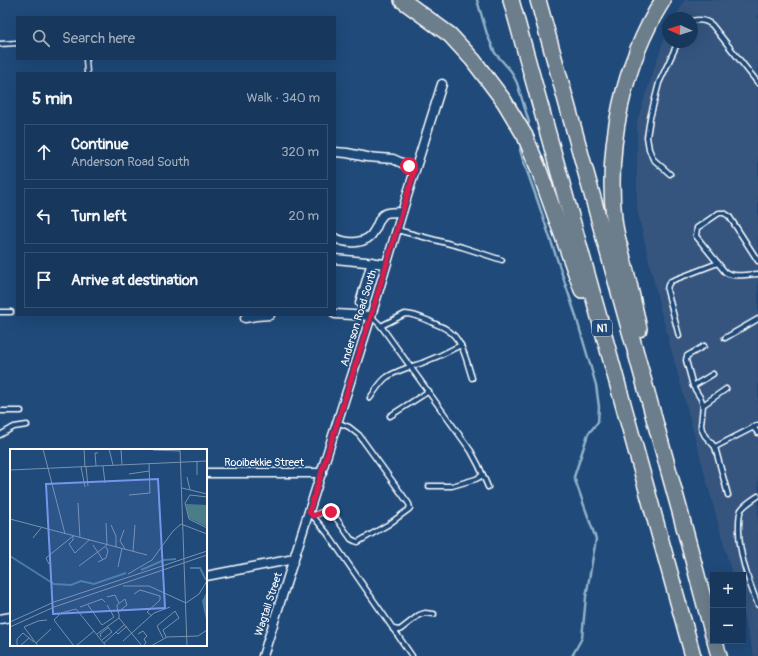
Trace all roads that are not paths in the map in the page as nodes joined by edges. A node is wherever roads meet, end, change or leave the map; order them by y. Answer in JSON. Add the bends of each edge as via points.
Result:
{"nodes":[{"id":1,"x":402,"y":0,"type":"edge"},
{"id":2,"x":511,"y":0,"type":"edge"},
{"id":3,"x":538,"y":0,"type":"edge"},
{"id":4,"x":662,"y":0,"type":"edge"},
{"id":5,"x":698,"y":20,"type":"edge"},
{"id":6,"x":16,"y":43,"type":"edge"},
{"id":7,"x":0,"y":44,"type":"edge"},
{"id":8,"x":675,"y":48,"type":"edge"},
{"id":9,"x":86,"y":60,"type":"edge"},
{"id":10,"x":87,"y":72,"type":"edge"},
{"id":11,"x":758,"y":83,"type":"edge"},
{"id":12,"x":442,"y":84,"type":"dead end"},
{"id":13,"x":336,"y":152,"type":"edge"},
{"id":14,"x":415,"y":169,"type":"junction"},
{"id":15,"x":670,"y":174,"type":"dead end"},
{"id":16,"x":402,"y":212,"type":"junction"},
{"id":17,"x":397,"y":230,"type":"junction"},
{"id":18,"x":336,"y":238,"type":"edge"},
{"id":19,"x":336,"y":259,"type":"edge"},
{"id":20,"x":502,"y":260,"type":"dead end"},
{"id":21,"x":758,"y":261,"type":"edge"},
{"id":22,"x":372,"y":262,"type":"junction"},
{"id":23,"x":718,"y":263,"type":"junction"},
{"id":24,"x":386,"y":264,"type":"junction"},
{"id":25,"x":758,"y":274,"type":"edge"},
{"id":26,"x":360,"y":303,"type":"dead end"},
{"id":27,"x":0,"y":312,"type":"edge"},
{"id":28,"x":11,"y":312,"type":"dead end"},
{"id":29,"x":336,"y":314,"type":"edge"},
{"id":30,"x":256,"y":316,"type":"edge"},
{"id":31,"x":371,"y":316,"type":"junction"},
{"id":32,"x":245,"y":318,"type":"dead end"},
{"id":33,"x":758,"y":318,"type":"edge"},
{"id":34,"x":381,"y":326,"type":"junction"},
{"id":35,"x":679,"y":336,"type":"dead end"},
{"id":36,"x":725,"y":338,"type":"dead end"},
{"id":37,"x":461,"y":345,"type":"junction"},
{"id":38,"x":704,"y":346,"type":"dead end"},
{"id":39,"x":411,"y":366,"type":"junction"},
{"id":40,"x":713,"y":374,"type":"dead end"},
{"id":41,"x":472,"y":378,"type":"dead end"},
{"id":42,"x":693,"y":386,"type":"junction"},
{"id":43,"x":726,"y":389,"type":"dead end"},
{"id":44,"x":429,"y":391,"type":"junction"},
{"id":45,"x":370,"y":398,"type":"dead end"},
{"id":46,"x":703,"y":405,"type":"junction"},
{"id":47,"x":625,"y":410,"type":"junction"},
{"id":48,"x":0,"y":411,"type":"edge"},
{"id":49,"x":21,"y":411,"type":"dead end"},
{"id":50,"x":390,"y":416,"type":"dead end"},
{"id":51,"x":337,"y":422,"type":"junction"},
{"id":52,"x":27,"y":425,"type":"dead end"},
{"id":53,"x":758,"y":425,"type":"edge"},
{"id":54,"x":754,"y":427,"type":"junction"},
{"id":55,"x":758,"y":433,"type":"edge"},
{"id":56,"x":0,"y":435,"type":"edge"},
{"id":57,"x":715,"y":447,"type":"junction"},
{"id":58,"x":207,"y":473,"type":"edge"},
{"id":59,"x":322,"y":473,"type":"junction"},
{"id":60,"x":483,"y":475,"type":"junction"},
{"id":61,"x":429,"y":486,"type":"dead end"},
{"id":62,"x":488,"y":487,"type":"dead end"},
{"id":63,"x":728,"y":495,"type":"dead end"},
{"id":64,"x":758,"y":496,"type":"edge"},
{"id":65,"x":679,"y":508,"type":"junction"},
{"id":66,"x":311,"y":514,"type":"junction"},
{"id":67,"x":294,"y":559,"type":"junction"},
{"id":68,"x":207,"y":576,"type":"edge"},
{"id":69,"x":758,"y":605,"type":"edge"},
{"id":70,"x":434,"y":614,"type":"dead end"},
{"id":71,"x":10,"y":617,"type":"edge"},
{"id":72,"x":0,"y":619,"type":"edge"},
{"id":73,"x":710,"y":624,"type":"edge"},
{"id":74,"x":393,"y":629,"type":"junction"},
{"id":75,"x":716,"y":644,"type":"edge"},
{"id":76,"x":264,"y":656,"type":"edge"},
{"id":77,"x":412,"y":656,"type":"edge"},
{"id":78,"x":693,"y":656,"type":"edge"},
{"id":79,"x":719,"y":656,"type":"edge"}],
"edges":[{"from":1,"to":47,"type":"highway","via":[[450,35],[473,60],[504,101],[525,136]]},
{"from":2,"to":47,"type":"highway","number":"N1"},
{"from":3,"to":65,"type":"highway","number":"N1"},
{"from":4,"to":65,"type":"highway","via":[[638,49],[626,82],[614,140],[612,182],[614,220]]},
{"from":5,"to":11,"type":"lane","via":[[708,21],[712,25]]},
{"from":6,"to":7,"type":"lane"},
{"from":8,"to":15,"type":"lane","via":[[659,83],[647,137],[648,149],[653,159]]},
{"from":9,"to":10,"type":"lane"},
{"from":12,"to":14,"type":"street","name":"Anderson Road South"},
{"from":13,"to":14,"type":"street","via":[[393,159]]},
{"from":14,"to":16,"type":"street","name":"Anderson Road South"},
{"from":16,"to":17,"type":"street","name":"Anderson Road South"},
{"from":16,"to":18,"type":"street","via":[[383,215],[374,233],[367,239],[356,243]]},
{"from":17,"to":20,"type":"lane"},
{"from":17,"to":24,"type":"street","name":"Anderson Road South"},
{"from":19,"to":22,"type":"street"},
{"from":21,"to":23,"type":"lane","via":[[730,216],[719,213],[696,231],[696,236]]},
{"from":22,"to":24,"type":"street"},
{"from":22,"to":26,"type":"street"},
{"from":23,"to":25,"type":"lane","via":[[729,275]]},
{"from":23,"to":35,"type":"lane","via":[[671,281],[668,285],[667,290]]},
{"from":24,"to":31,"type":"street","name":"Anderson Road South"},
{"from":27,"to":28,"type":"lane"},
{"from":29,"to":31,"type":"street"},
{"from":30,"to":32,"type":"street"},
{"from":31,"to":34,"type":"lane"},
{"from":31,"to":51,"type":"street","name":"Anderson Road South"},
{"from":33,"to":36,"type":"lane"},
{"from":34,"to":37,"type":"lane","via":[[410,314],[446,330]]},
{"from":34,"to":39,"type":"lane"},
{"from":37,"to":39,"type":"lane"},
{"from":37,"to":41,"type":"lane"},
{"from":38,"to":42,"type":"lane","via":[[686,357]]},
{"from":39,"to":44,"type":"lane"},
{"from":39,"to":45,"type":"lane","via":[[388,376]]},
{"from":40,"to":42,"type":"lane"},
{"from":42,"to":46,"type":"lane"},
{"from":43,"to":46,"type":"lane"},
{"from":44,"to":50,"type":"lane"},
{"from":44,"to":60,"type":"lane","via":[[471,451]]},
{"from":46,"to":57,"type":"lane","via":[[702,430]]},
{"from":47,"to":78,"type":"highway","number":"N1"},
{"from":48,"to":49,"type":"lane"},
{"from":51,"to":59,"type":"street","name":"Anderson Road South"},
{"from":51,"to":66,"type":"lane","via":[[359,434],[410,508],[358,542],[351,539],[331,512]]},
{"from":52,"to":56,"type":"lane","via":[[14,427]]},
{"from":53,"to":54,"type":"lane"},
{"from":54,"to":55,"type":"lane"},
{"from":54,"to":57,"type":"lane"},
{"from":57,"to":63,"type":"lane"},
{"from":58,"to":59,"type":"street","name":"Rooibekkie Street"},
{"from":59,"to":66,"type":"street","name":"Anderson Road South"},
{"from":60,"to":61,"type":"lane","via":[[452,486]]},
{"from":60,"to":62,"type":"lane"},
{"from":64,"to":69,"type":"lane","via":[[740,513],[738,536],[742,557]]},
{"from":65,"to":73,"type":"highway","number":"N1"},
{"from":66,"to":67,"type":"street","name":"Anderson Road South"},
{"from":66,"to":74,"type":"lane"},
{"from":67,"to":68,"type":"street"},
{"from":67,"to":76,"type":"street","name":"Wagtail Street"},
{"from":70,"to":74,"type":"lane","via":[[419,615],[401,629]]},
{"from":71,"to":72,"type":"street"},
{"from":74,"to":77,"type":"lane"},
{"from":75,"to":79,"type":"highway"}]}
